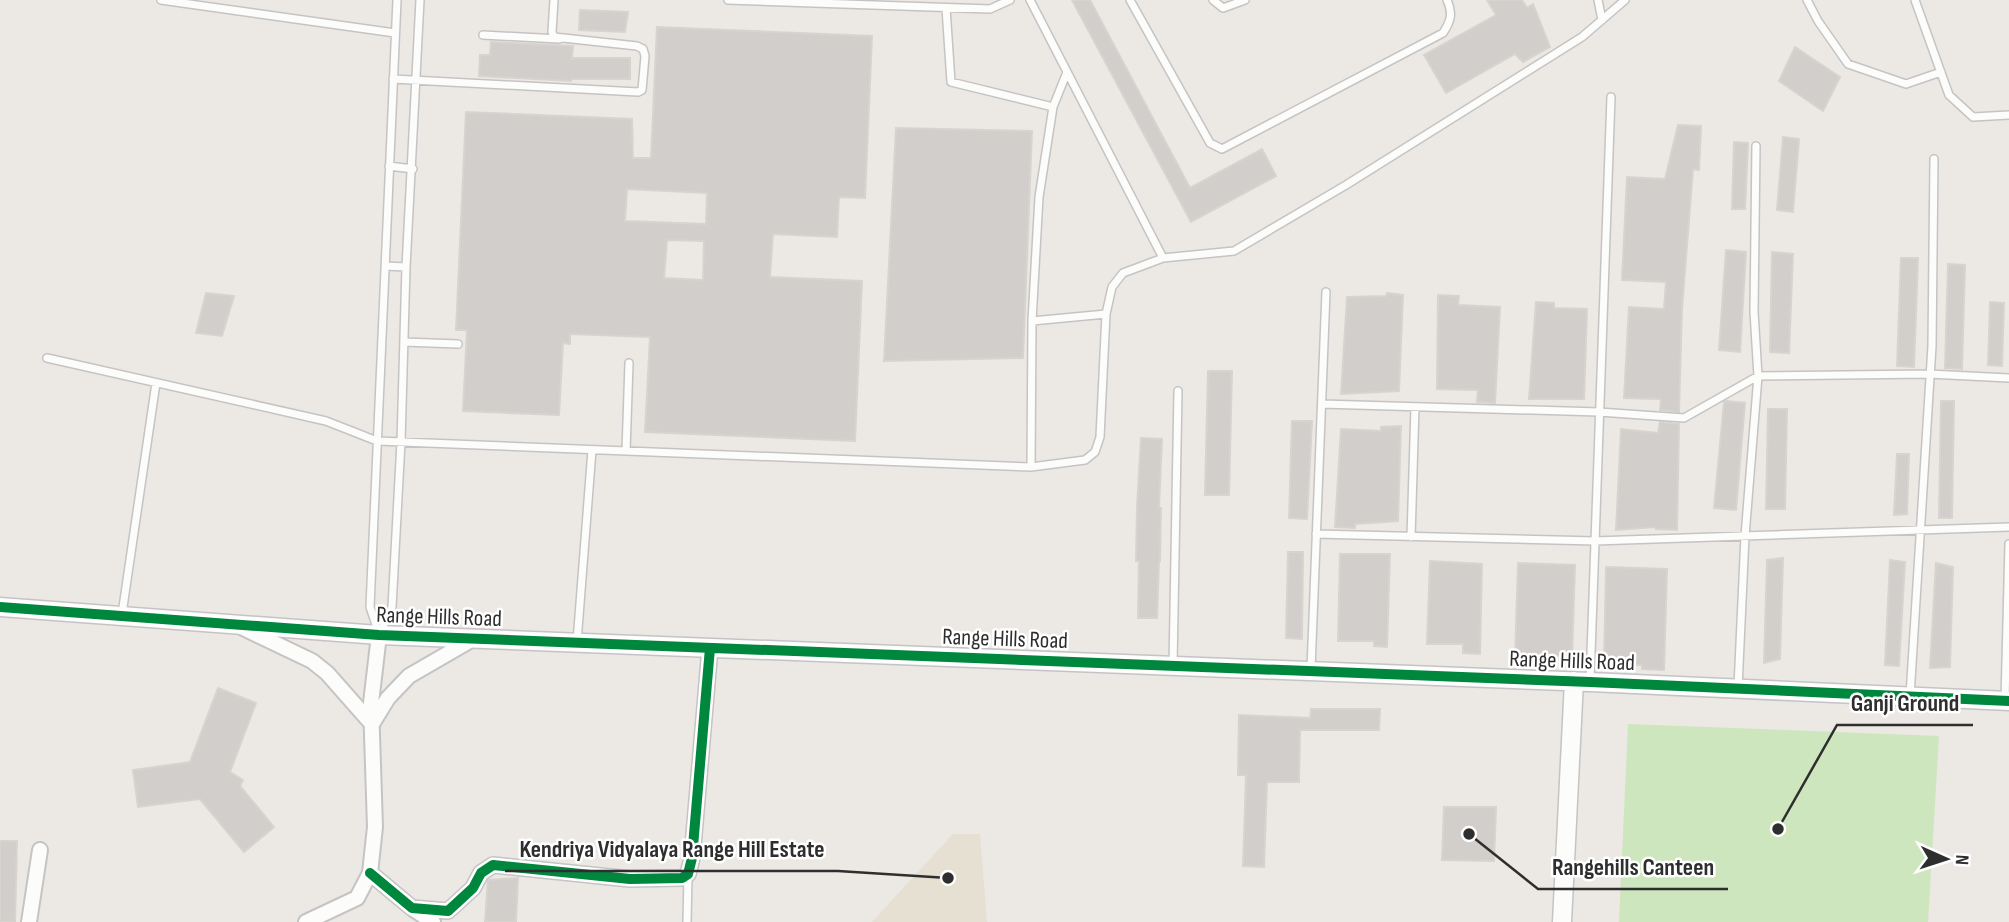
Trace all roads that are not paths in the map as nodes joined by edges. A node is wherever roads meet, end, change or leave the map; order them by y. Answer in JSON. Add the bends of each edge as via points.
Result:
{"nodes":[{"id":1,"x":161,"y":0,"type":"edge"},
{"id":2,"x":397,"y":0,"type":"edge"},
{"id":3,"x":420,"y":0,"type":"edge"},
{"id":4,"x":554,"y":0,"type":"edge"},
{"id":5,"x":728,"y":0,"type":"edge"},
{"id":6,"x":1010,"y":0,"type":"edge"},
{"id":7,"x":1030,"y":0,"type":"edge"},
{"id":8,"x":1130,"y":0,"type":"edge"},
{"id":9,"x":1213,"y":0,"type":"edge"},
{"id":10,"x":1245,"y":0,"type":"edge"},
{"id":11,"x":1447,"y":0,"type":"edge"},
{"id":12,"x":1598,"y":0,"type":"edge"},
{"id":13,"x":1625,"y":0,"type":"edge"},
{"id":14,"x":1807,"y":0,"type":"edge"},
{"id":15,"x":1915,"y":0,"type":"edge"},
{"id":16,"x":769,"y":1,"type":"edge"},
{"id":17,"x":946,"y":8,"type":"junction"},
{"id":18,"x":1602,"y":20,"type":"junction"},
{"id":19,"x":395,"y":33,"type":"junction"},
{"id":20,"x":483,"y":34,"type":"dead end"},
{"id":21,"x":559,"y":39,"type":"junction"},
{"id":22,"x":1066,"y":72,"type":"junction"},
{"id":23,"x":1941,"y":72,"type":"junction"},
{"id":24,"x":393,"y":79,"type":"junction"},
{"id":25,"x":417,"y":80,"type":"junction"},
{"id":26,"x":1611,"y":97,"type":"dead end"},
{"id":27,"x":1053,"y":107,"type":"junction"},
{"id":28,"x":2009,"y":115,"type":"edge"},
{"id":29,"x":1756,"y":146,"type":"dead end"},
{"id":30,"x":1934,"y":159,"type":"dead end"},
{"id":31,"x":388,"y":166,"type":"junction"},
{"id":32,"x":413,"y":169,"type":"junction"},
{"id":33,"x":1163,"y":258,"type":"junction"},
{"id":34,"x":385,"y":266,"type":"junction"},
{"id":35,"x":406,"y":267,"type":"junction"},
{"id":36,"x":1326,"y":292,"type":"dead end"},
{"id":37,"x":1107,"y":314,"type":"junction"},
{"id":38,"x":1032,"y":321,"type":"junction"},
{"id":39,"x":404,"y":342,"type":"junction"},
{"id":40,"x":458,"y":344,"type":"dead end"},
{"id":41,"x":47,"y":358,"type":"dead end"},
{"id":42,"x":629,"y":363,"type":"dead end"},
{"id":43,"x":1929,"y":374,"type":"junction"},
{"id":44,"x":1758,"y":376,"type":"junction"},
{"id":45,"x":2009,"y":378,"type":"edge"},
{"id":46,"x":156,"y":383,"type":"junction"},
{"id":47,"x":1178,"y":391,"type":"dead end"},
{"id":48,"x":1322,"y":404,"type":"junction"},
{"id":49,"x":1415,"y":407,"type":"junction"},
{"id":50,"x":1599,"y":412,"type":"junction"},
{"id":51,"x":377,"y":441,"type":"junction"},
{"id":52,"x":401,"y":442,"type":"junction"},
{"id":53,"x":592,"y":450,"type":"junction"},
{"id":54,"x":626,"y":451,"type":"junction"},
{"id":55,"x":1031,"y":467,"type":"junction"},
{"id":56,"x":2009,"y":527,"type":"edge"},
{"id":57,"x":1920,"y":530,"type":"junction"},
{"id":58,"x":1316,"y":534,"type":"junction"},
{"id":59,"x":1745,"y":536,"type":"junction"},
{"id":60,"x":1411,"y":537,"type":"junction"},
{"id":61,"x":1595,"y":541,"type":"junction"},
{"id":62,"x":2009,"y":544,"type":"edge"},
{"id":63,"x":0,"y":607,"type":"edge"},
{"id":64,"x":121,"y":616,"type":"junction"},
{"id":65,"x":237,"y":625,"type":"junction"},
{"id":66,"x":379,"y":635,"type":"junction"},
{"id":67,"x":473,"y":639,"type":"junction"},
{"id":68,"x":577,"y":643,"type":"junction"},
{"id":69,"x":710,"y":648,"type":"junction"},
{"id":70,"x":1173,"y":666,"type":"junction"},
{"id":71,"x":1311,"y":671,"type":"junction"},
{"id":72,"x":1582,"y":681,"type":"junction"},
{"id":73,"x":1738,"y":689,"type":"junction"},
{"id":74,"x":1910,"y":696,"type":"junction"},
{"id":75,"x":2007,"y":701,"type":"edge"},
{"id":76,"x":372,"y":724,"type":"junction"},
{"id":77,"x":40,"y":850,"type":"dead end"},
{"id":78,"x":370,"y":873,"type":"junction"},
{"id":79,"x":688,"y":874,"type":"junction"},
{"id":80,"x":412,"y":908,"type":"junction"},
{"id":81,"x":29,"y":922,"type":"edge"},
{"id":82,"x":306,"y":922,"type":"edge"},
{"id":83,"x":433,"y":922,"type":"edge"},
{"id":84,"x":687,"y":922,"type":"edge"},
{"id":85,"x":1562,"y":922,"type":"edge"}],
"edges":[{"from":1,"to":19,"type":"lane"},
{"from":2,"to":19,"type":"lane"},
{"from":3,"to":25,"type":"lane"},
{"from":4,"to":21,"type":"lane","via":[[552,32]]},
{"from":5,"to":16,"type":"lane"},
{"from":6,"to":17,"type":"lane","via":[[989,9]]},
{"from":7,"to":22,"type":"lane"},
{"from":8,"to":11,"type":"lane","via":[[1210,144],[1222,149],[1443,33],[1450,22]]},
{"from":9,"to":10,"type":"lane","via":[[1223,8]]},
{"from":12,"to":18,"type":"lane"},
{"from":13,"to":18,"type":"lane"},
{"from":14,"to":23,"type":"lane","via":[[1848,64],[1906,84]]},
{"from":15,"to":23,"type":"lane"},
{"from":16,"to":17,"type":"lane"},
{"from":17,"to":27,"type":"lane","via":[[951,82]]},
{"from":18,"to":33,"type":"lane","via":[[1583,37],[1346,186],[1234,251]]},
{"from":19,"to":24,"type":"lane"},
{"from":20,"to":21,"type":"lane"},
{"from":21,"to":25,"type":"lane","via":[[640,47],[645,56],[643,88],[638,92]]},
{"from":22,"to":27,"type":"lane"},
{"from":22,"to":33,"type":"lane"},
{"from":23,"to":28,"type":"lane","via":[[1948,95],[1973,117]]},
{"from":24,"to":25,"type":"lane"},
{"from":24,"to":31,"type":"lane"},
{"from":25,"to":32,"type":"lane"},
{"from":26,"to":50,"type":"lane"},
{"from":27,"to":38,"type":"lane","via":[[1039,197]]},
{"from":29,"to":44,"type":"lane"},
{"from":30,"to":43,"type":"lane"},
{"from":31,"to":32,"type":"lane"},
{"from":31,"to":34,"type":"lane"},
{"from":32,"to":35,"type":"lane"},
{"from":33,"to":37,"type":"lane","via":[[1123,273],[1112,287]]},
{"from":34,"to":35,"type":"lane"},
{"from":34,"to":51,"type":"lane"},
{"from":35,"to":39,"type":"lane"},
{"from":36,"to":48,"type":"lane"},
{"from":37,"to":38,"type":"lane"},
{"from":37,"to":55,"type":"lane","via":[[1100,437],[1095,452],[1086,460]]},
{"from":38,"to":55,"type":"lane"},
{"from":39,"to":40,"type":"lane"},
{"from":39,"to":52,"type":"lane"},
{"from":41,"to":46,"type":"lane"},
{"from":42,"to":54,"type":"lane"},
{"from":43,"to":44,"type":"lane"},
{"from":43,"to":45,"type":"lane"},
{"from":43,"to":57,"type":"lane"},
{"from":44,"to":50,"type":"lane","via":[[1684,418]]},
{"from":44,"to":59,"type":"lane"},
{"from":46,"to":51,"type":"lane","via":[[326,421]]},
{"from":46,"to":64,"type":"lane"},
{"from":47,"to":70,"type":"lane"},
{"from":48,"to":49,"type":"lane"},
{"from":48,"to":58,"type":"lane"},
{"from":49,"to":50,"type":"lane"},
{"from":49,"to":60,"type":"lane"},
{"from":50,"to":61,"type":"lane"},
{"from":51,"to":52,"type":"lane"},
{"from":51,"to":66,"type":"lane","via":[[370,607]]},
{"from":52,"to":53,"type":"lane"},
{"from":52,"to":66,"type":"lane","via":[[392,607]]},
{"from":53,"to":54,"type":"lane"},
{"from":53,"to":68,"type":"lane"},
{"from":54,"to":55,"type":"lane"},
{"from":56,"to":57,"type":"lane"},
{"from":57,"to":59,"type":"lane"},
{"from":57,"to":74,"type":"lane"},
{"from":58,"to":60,"type":"lane"},
{"from":58,"to":71,"type":"lane"},
{"from":59,"to":61,"type":"lane"},
{"from":59,"to":73,"type":"lane"},
{"from":60,"to":61,"type":"lane"},
{"from":61,"to":72,"type":"lane"},
{"from":62,"to":75,"type":"lane"},
{"from":63,"to":64,"type":"street","name":"Range Hills Road"},
{"from":64,"to":65,"type":"street","name":"Range Hills Road"},
{"from":65,"to":66,"type":"street","name":"Range Hills Road"},
{"from":65,"to":76,"type":"street","via":[[312,661]]},
{"from":66,"to":67,"type":"street","name":"Range Hills Road"},
{"from":66,"to":76,"type":"street"},
{"from":67,"to":68,"type":"street","name":"Range Hills Road"},
{"from":67,"to":76,"type":"street","via":[[410,676],[387,698]]},
{"from":68,"to":69,"type":"street","name":"Range Hills Road"},
{"from":69,"to":70,"type":"street","name":"Range Hills Road"},
{"from":69,"to":79,"type":"street"},
{"from":70,"to":71,"type":"street","name":"Range Hills Road"},
{"from":71,"to":72,"type":"street","name":"Range Hills Road"},
{"from":72,"to":73,"type":"street","name":"Range Hills Road"},
{"from":72,"to":85,"type":"street"},
{"from":73,"to":74,"type":"street","name":"Range Hills Road"},
{"from":74,"to":75,"type":"street","name":"Range Hills Road"},
{"from":76,"to":78,"type":"street","via":[[375,827]]},
{"from":77,"to":81,"type":"street"},
{"from":78,"to":80,"type":"street"},
{"from":78,"to":82,"type":"street","via":[[356,898]]},
{"from":79,"to":80,"type":"street","via":[[676,880],[630,879],[493,865],[448,911]]},
{"from":79,"to":84,"type":"lane"},
{"from":80,"to":83,"type":"street"}]}
